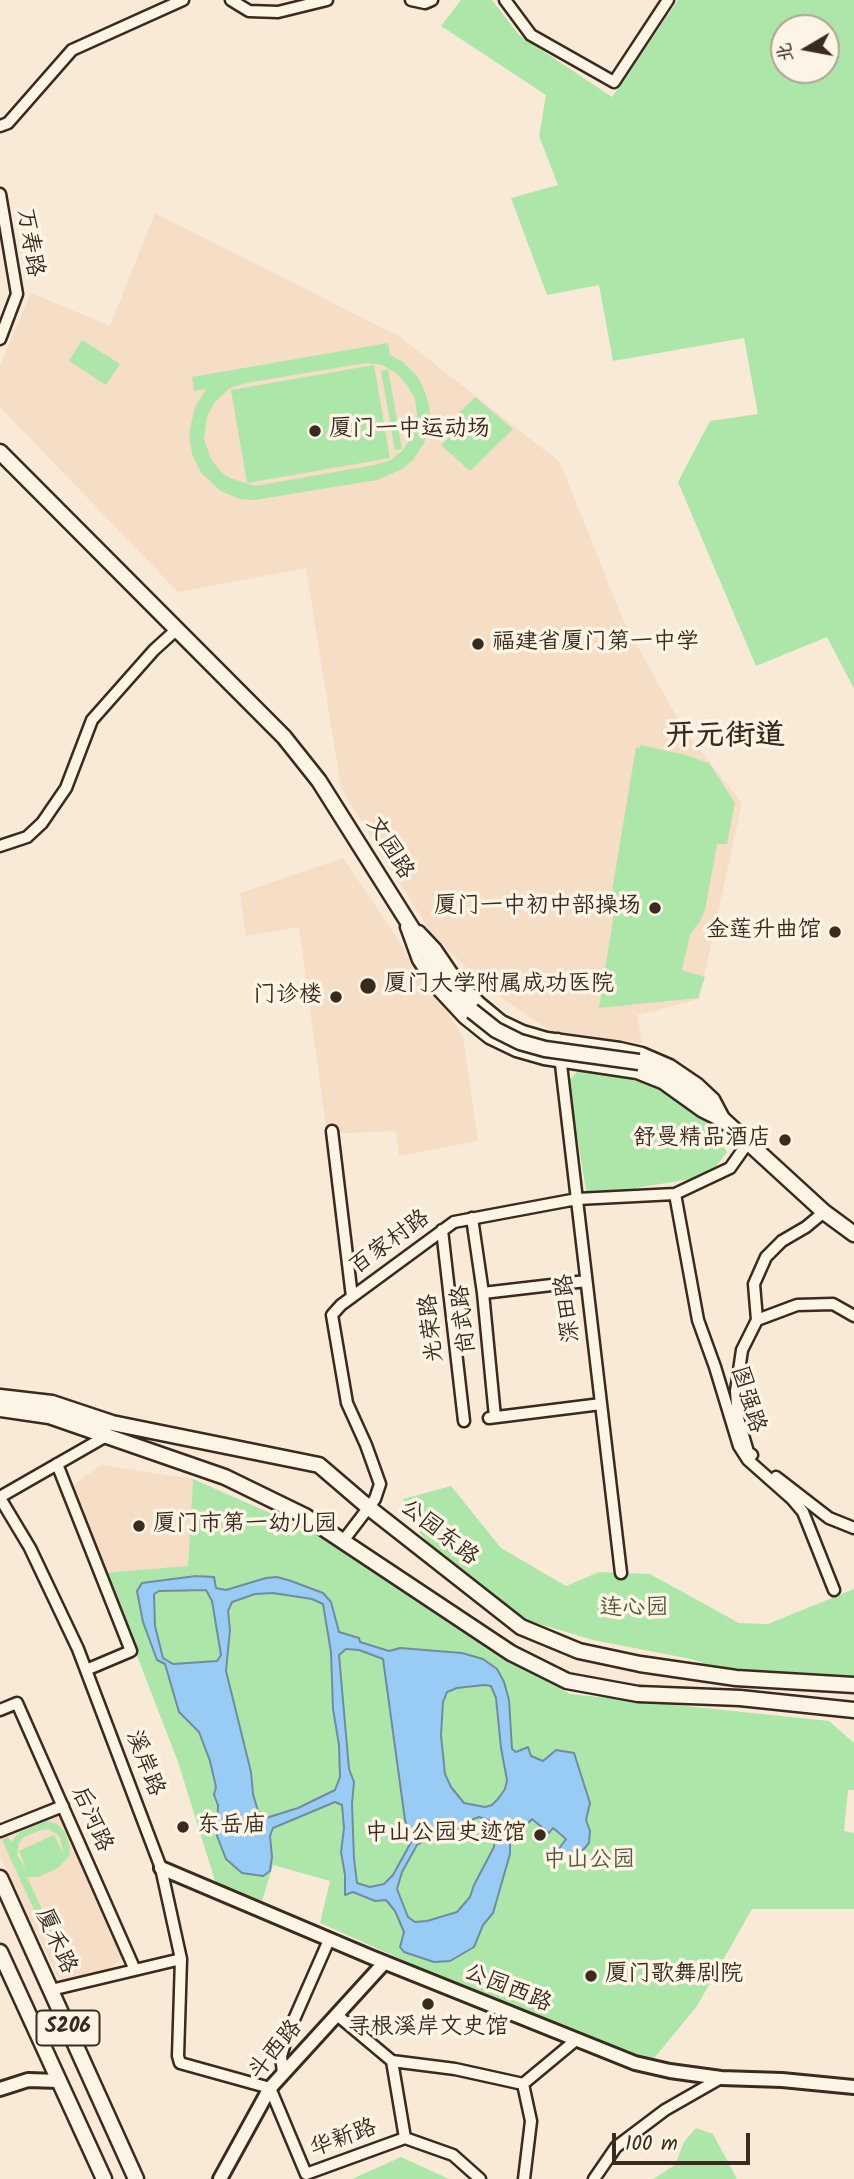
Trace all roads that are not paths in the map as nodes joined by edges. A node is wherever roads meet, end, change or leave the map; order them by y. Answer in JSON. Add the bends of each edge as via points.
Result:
{"nodes":[{"id":1,"x":183,"y":0,"type":"edge"},
{"id":2,"x":231,"y":0,"type":"edge"},
{"id":3,"x":327,"y":0,"type":"edge"},
{"id":4,"x":411,"y":0,"type":"edge"},
{"id":5,"x":432,"y":0,"type":"edge"},
{"id":6,"x":505,"y":0,"type":"edge"},
{"id":7,"x":668,"y":0,"type":"edge"},
{"id":8,"x":0,"y":126,"type":"edge"},
{"id":9,"x":0,"y":194,"type":"edge"},
{"id":10,"x":0,"y":339,"type":"edge"},
{"id":11,"x":0,"y":452,"type":"edge"},
{"id":12,"x":176,"y":630,"type":"junction"},
{"id":13,"x":0,"y":846,"type":"edge"},
{"id":14,"x":401,"y":913,"type":"junction"},
{"id":15,"x":558,"y":1040,"type":"junction"},
{"id":16,"x":561,"y":1061,"type":"junction"},
{"id":17,"x":727,"y":1124,"type":"junction"},
{"id":18,"x":332,"y":1131,"type":"dead end"},
{"id":19,"x":747,"y":1144,"type":"junction"},
{"id":20,"x":675,"y":1194,"type":"junction"},
{"id":21,"x":577,"y":1199,"type":"junction"},
{"id":22,"x":824,"y":1212,"type":"junction"},
{"id":23,"x":472,"y":1217,"type":"junction"},
{"id":24,"x":442,"y":1230,"type":"junction"},
{"id":25,"x":854,"y":1234,"type":"edge"},
{"id":26,"x":586,"y":1281,"type":"junction"},
{"id":27,"x":483,"y":1293,"type":"junction"},
{"id":28,"x":352,"y":1297,"type":"junction"},
{"id":29,"x":854,"y":1316,"type":"edge"},
{"id":30,"x":757,"y":1320,"type":"junction"},
{"id":31,"x":0,"y":1397,"type":"edge"},
{"id":32,"x":601,"y":1404,"type":"junction"},
{"id":33,"x":0,"y":1409,"type":"edge"},
{"id":34,"x":464,"y":1421,"type":"dead end"},
{"id":35,"x":108,"y":1435,"type":"junction"},
{"id":36,"x":57,"y":1464,"type":"junction"},
{"id":37,"x":0,"y":1498,"type":"edge"},
{"id":38,"x":368,"y":1507,"type":"junction"},
{"id":39,"x":854,"y":1528,"type":"edge"},
{"id":40,"x":343,"y":1541,"type":"junction"},
{"id":41,"x":621,"y":1573,"type":"dead end"},
{"id":42,"x":834,"y":1590,"type":"dead end"},
{"id":43,"x":86,"y":1670,"type":"junction"},
{"id":44,"x":854,"y":1685,"type":"edge"},
{"id":45,"x":0,"y":1710,"type":"edge"},
{"id":46,"x":854,"y":1710,"type":"edge"},
{"id":47,"x":63,"y":1806,"type":"junction"},
{"id":48,"x":0,"y":1831,"type":"edge"},
{"id":49,"x":162,"y":1868,"type":"junction"},
{"id":50,"x":0,"y":1878,"type":"edge"},
{"id":51,"x":329,"y":1940,"type":"junction"},
{"id":52,"x":0,"y":1952,"type":"edge"},
{"id":53,"x":180,"y":1959,"type":"junction"},
{"id":54,"x":384,"y":1963,"type":"junction"},
{"id":55,"x":135,"y":1970,"type":"junction"},
{"id":56,"x":51,"y":1990,"type":"junction"},
{"id":57,"x":337,"y":2015,"type":"junction"},
{"id":58,"x":576,"y":2040,"type":"junction"},
{"id":59,"x":392,"y":2061,"type":"junction"},
{"id":60,"x":283,"y":2073,"type":"junction"},
{"id":61,"x":720,"y":2078,"type":"junction"},
{"id":62,"x":59,"y":2081,"type":"junction"},
{"id":63,"x":523,"y":2084,"type":"junction"},
{"id":64,"x":854,"y":2087,"type":"edge"},
{"id":65,"x":270,"y":2088,"type":"junction"},
{"id":66,"x":0,"y":2089,"type":"edge"},
{"id":67,"x":405,"y":2138,"type":"junction"},
{"id":68,"x":104,"y":2179,"type":"edge"},
{"id":69,"x":136,"y":2179,"type":"edge"},
{"id":70,"x":220,"y":2179,"type":"edge"},
{"id":71,"x":480,"y":2179,"type":"edge"},
{"id":72,"x":524,"y":2179,"type":"edge"},
{"id":73,"x":594,"y":2179,"type":"edge"}],
"edges":[{"from":1,"to":8,"type":"street","via":[[72,50],[8,123]]},
{"from":2,"to":3,"type":"street","via":[[249,11],[278,12]]},
{"from":4,"to":5,"type":"street"},
{"from":6,"to":7,"type":"street","via":[[531,35],[614,82]]},
{"from":9,"to":10,"type":"street","name":"万寿路","via":[[17,294]]},
{"from":11,"to":12,"type":"main road","name":"文园路"},
{"from":12,"to":13,"type":"street","via":[[92,720],[66,788],[42,823],[27,837]]},
{"from":12,"to":14,"type":"main road","name":"文园路","via":[[284,737],[319,781]]},
{"from":14,"to":15,"type":"street","via":[[436,949],[455,977],[502,1021]]},
{"from":14,"to":16,"type":"street","via":[[418,960],[464,1018],[516,1051]]},
{"from":14,"to":17,"type":"main road","name":"文园路","bridge":true,"via":[[447,984],[496,1030],[545,1048],[639,1062],[693,1092]]},
{"from":15,"to":16,"type":"street","name":"深田路"},
{"from":15,"to":17,"type":"street","via":[[620,1048],[670,1065],[714,1099]]},
{"from":16,"to":17,"type":"street","via":[[637,1073],[662,1083]]},
{"from":16,"to":21,"type":"street","name":"深田路"},
{"from":17,"to":19,"type":"main road","name":"文园路"},
{"from":18,"to":28,"type":"street"},
{"from":19,"to":20,"type":"street","name":"百家村路","via":[[730,1168]]},
{"from":19,"to":22,"type":"main road","name":"文园路"},
{"from":20,"to":21,"type":"street","name":"百家村路"},
{"from":20,"to":42,"type":"street","name":"图强路","via":[[698,1320],[739,1446],[803,1512]]},
{"from":21,"to":23,"type":"street","name":"百家村路"},
{"from":21,"to":26,"type":"street","name":"深田路"},
{"from":22,"to":25,"type":"main road","name":"文园路"},
{"from":22,"to":30,"type":"street","via":[[766,1257],[754,1284]]},
{"from":23,"to":24,"type":"street","name":"百家村路"},
{"from":23,"to":27,"type":"street","name":"尚武路"},
{"from":24,"to":28,"type":"street","name":"百家村路"},
{"from":24,"to":34,"type":"street","name":"光荣路"},
{"from":26,"to":27,"type":"street"},
{"from":26,"to":32,"type":"street","name":"深田路"},
{"from":27,"to":32,"type":"street","name":"尚武路","via":[[492,1418]]},
{"from":28,"to":38,"type":"street","name":"百家村路","via":[[332,1315],[346,1403],[380,1484]]},
{"from":29,"to":30,"type":"street","via":[[833,1304],[797,1305]]},
{"from":30,"to":39,"type":"street","via":[[742,1350],[736,1391],[748,1452],[829,1518]]},
{"from":31,"to":38,"type":"main road","name":"公园东路","via":[[52,1403],[112,1423],[319,1465]]},
{"from":32,"to":41,"type":"street","name":"深田路"},
{"from":33,"to":35,"type":"main road","via":[[50,1416]]},
{"from":35,"to":36,"type":"street","name":"溪岸路"},
{"from":35,"to":40,"type":"main road","via":[[225,1477],[305,1516]]},
{"from":36,"to":37,"type":"street","name":"溪岸路"},
{"from":36,"to":43,"type":"street","via":[[131,1651]]},
{"from":37,"to":43,"type":"street","name":"溪岸路","via":[[30,1548]]},
{"from":38,"to":40,"type":"street","name":"百家村路"},
{"from":38,"to":44,"type":"main road","name":"公园东路","via":[[520,1627],[579,1651],[736,1678]]},
{"from":40,"to":46,"type":"main road","via":[[511,1653],[568,1681],[638,1694],[740,1698]]},
{"from":43,"to":49,"type":"street","name":"溪岸路"},
{"from":45,"to":47,"type":"street","name":"后河路","via":[[17,1703]]},
{"from":47,"to":48,"type":"street"},
{"from":47,"to":55,"type":"street","name":"后河路"},
{"from":49,"to":51,"type":"street","name":"公园西路"},
{"from":49,"to":53,"type":"street","name":"溪岸路"},
{"from":50,"to":56,"type":"main road","name":"厦禾路","number":"S206"},
{"from":51,"to":54,"type":"street","name":"公园西路"},
{"from":51,"to":60,"type":"street","via":[[288,2033],[281,2056]]},
{"from":52,"to":62,"type":"main road","number":"S206"},
{"from":53,"to":55,"type":"street"},
{"from":53,"to":65,"type":"street","name":"溪岸路","via":[[180,2063]]},
{"from":54,"to":57,"type":"street","name":"斗西路"},
{"from":54,"to":58,"type":"street","name":"公园西路"},
{"from":55,"to":56,"type":"street"},
{"from":56,"to":69,"type":"main road","name":"厦禾路","number":"S206"},
{"from":57,"to":59,"type":"street"},
{"from":57,"to":60,"type":"street","name":"斗西路"},
{"from":58,"to":61,"type":"street","name":"公园西路","via":[[635,2063]]},
{"from":58,"to":63,"type":"street"},
{"from":59,"to":63,"type":"street"},
{"from":59,"to":67,"type":"street","name":"华新路"},
{"from":60,"to":65,"type":"street","name":"斗西路"},
{"from":61,"to":64,"type":"street","name":"公园西路"},
{"from":61,"to":73,"type":"street","via":[[665,2110],[616,2147]]},
{"from":62,"to":66,"type":"street","via":[[28,2080]]},
{"from":62,"to":68,"type":"main road","number":"S206"},
{"from":63,"to":72,"type":"street","via":[[531,2120]]},
{"from":65,"to":67,"type":"street","name":"华新路","via":[[306,2174]]},
{"from":65,"to":70,"type":"street","name":"斗西路"},
{"from":67,"to":71,"type":"street","name":"华新路","via":[[453,2155]]}]}
